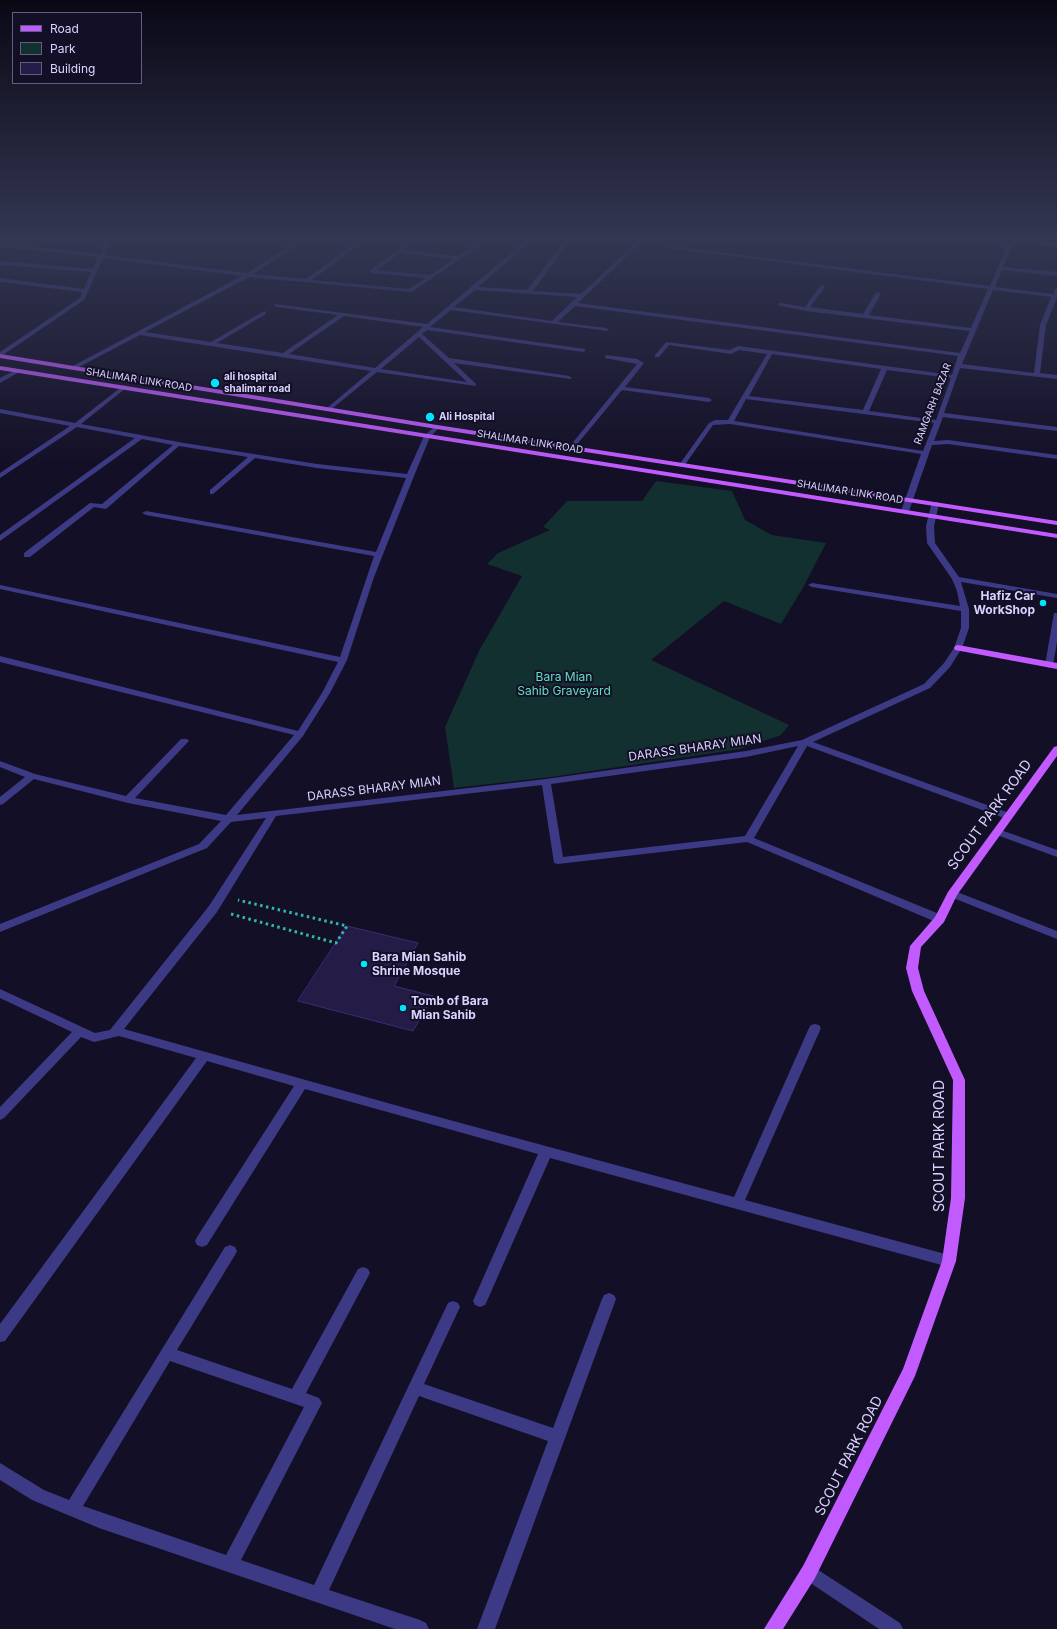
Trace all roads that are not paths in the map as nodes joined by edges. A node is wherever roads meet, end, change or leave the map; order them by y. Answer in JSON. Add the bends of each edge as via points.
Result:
{"nodes":[{"id":1,"x":59,"y":315,"type":"edge"},
{"id":2,"x":173,"y":315,"type":"edge"},
{"id":3,"x":261,"y":315,"type":"edge"},
{"id":4,"x":342,"y":315,"type":"edge"},
{"id":5,"x":350,"y":315,"type":"edge"},
{"id":6,"x":441,"y":315,"type":"edge"},
{"id":7,"x":501,"y":315,"type":"edge"},
{"id":8,"x":561,"y":315,"type":"edge"},
{"id":9,"x":658,"y":315,"type":"edge"},
{"id":10,"x":857,"y":315,"type":"edge"},
{"id":11,"x":981,"y":315,"type":"edge"},
{"id":12,"x":1047,"y":315,"type":"edge"},
{"id":13,"x":865,"y":316,"type":"joint"},
{"id":14,"x":553,"y":322,"type":"junction"},
{"id":15,"x":426,"y":327,"type":"junction"},
{"id":16,"x":606,"y":330,"type":"dead end"},
{"id":17,"x":974,"y":330,"type":"junction"},
{"id":18,"x":139,"y":333,"type":"junction"},
{"id":19,"x":419,"y":334,"type":"junction"},
{"id":20,"x":212,"y":344,"type":"junction"},
{"id":21,"x":583,"y":350,"type":"dead end"},
{"id":22,"x":770,"y":353,"type":"junction"},
{"id":23,"x":0,"y":355,"type":"edge"},
{"id":24,"x":962,"y":355,"type":"junction"},
{"id":25,"x":283,"y":356,"type":"junction"},
{"id":26,"x":657,"y":356,"type":"dead end"},
{"id":27,"x":608,"y":357,"type":"dead end"},
{"id":28,"x":447,"y":360,"type":"junction"},
{"id":29,"x":959,"y":366,"type":"junction"},
{"id":30,"x":75,"y":367,"type":"junction"},
{"id":31,"x":0,"y":368,"type":"edge"},
{"id":32,"x":885,"y":368,"type":"junction"},
{"id":33,"x":18,"y":370,"type":"junction"},
{"id":34,"x":375,"y":370,"type":"junction"},
{"id":35,"x":1037,"y":375,"type":"junction"},
{"id":36,"x":955,"y":377,"type":"junction"},
{"id":37,"x":1057,"y":377,"type":"edge"},
{"id":38,"x":570,"y":378,"type":"dead end"},
{"id":39,"x":0,"y":382,"type":"edge"},
{"id":40,"x":124,"y":387,"type":"junction"},
{"id":41,"x":619,"y":388,"type":"junction"},
{"id":42,"x":745,"y":397,"type":"junction"},
{"id":43,"x":708,"y":400,"type":"dead end"},
{"id":44,"x":329,"y":409,"type":"junction"},
{"id":45,"x":0,"y":411,"type":"edge"},
{"id":46,"x":865,"y":412,"type":"junction"},
{"id":47,"x":12,"y":413,"type":"junction"},
{"id":48,"x":941,"y":415,"type":"junction"},
{"id":49,"x":0,"y":421,"type":"edge"},
{"id":50,"x":730,"y":422,"type":"junction"},
{"id":51,"x":938,"y":422,"type":"junction"},
{"id":52,"x":76,"y":425,"type":"junction"},
{"id":53,"x":437,"y":427,"type":"junction"},
{"id":54,"x":1057,"y":429,"type":"edge"},
{"id":55,"x":427,"y":436,"type":"junction"},
{"id":56,"x":141,"y":437,"type":"junction"},
{"id":57,"x":929,"y":443,"type":"junction"},
{"id":58,"x":178,"y":444,"type":"junction"},
{"id":59,"x":572,"y":447,"type":"junction"},
{"id":60,"x":925,"y":453,"type":"junction"},
{"id":61,"x":254,"y":456,"type":"junction"},
{"id":62,"x":1057,"y":458,"type":"edge"},
{"id":63,"x":682,"y":465,"type":"junction"},
{"id":64,"x":0,"y":476,"type":"edge"},
{"id":65,"x":410,"y":476,"type":"junction"},
{"id":66,"x":213,"y":492,"type":"dead end"},
{"id":67,"x":908,"y":500,"type":"junction"},
{"id":68,"x":935,"y":504,"type":"junction"},
{"id":69,"x":905,"y":511,"type":"junction"},
{"id":70,"x":146,"y":513,"type":"dead end"},
{"id":71,"x":933,"y":515,"type":"junction"},
{"id":72,"x":1057,"y":523,"type":"edge"},
{"id":73,"x":4,"y":533,"type":"edge"},
{"id":74,"x":1057,"y":536,"type":"edge"},
{"id":75,"x":0,"y":539,"type":"edge"},
{"id":76,"x":26,"y":555,"type":"dead end"},
{"id":77,"x":379,"y":556,"type":"junction"},
{"id":78,"x":956,"y":579,"type":"junction"},
{"id":79,"x":812,"y":585,"type":"dead end"},
{"id":80,"x":0,"y":587,"type":"edge"},
{"id":81,"x":1057,"y":596,"type":"edge"},
{"id":82,"x":965,"y":609,"type":"junction"},
{"id":83,"x":1057,"y":615,"type":"edge"},
{"id":84,"x":958,"y":648,"type":"junction"},
{"id":85,"x":0,"y":659,"type":"edge"},
{"id":86,"x":343,"y":660,"type":"junction"},
{"id":87,"x":1053,"y":666,"type":"edge"},
{"id":88,"x":300,"y":734,"type":"junction"},
{"id":89,"x":184,"y":741,"type":"dead end"},
{"id":90,"x":805,"y":742,"type":"junction"},
{"id":91,"x":1055,"y":755,"type":"edge"},
{"id":92,"x":0,"y":764,"type":"edge"},
{"id":93,"x":32,"y":776,"type":"junction"},
{"id":94,"x":546,"y":782,"type":"junction"},
{"id":95,"x":128,"y":800,"type":"junction"},
{"id":96,"x":0,"y":802,"type":"edge"},
{"id":97,"x":273,"y":814,"type":"junction"},
{"id":98,"x":1008,"y":816,"type":"junction"},
{"id":99,"x":228,"y":819,"type":"junction"},
{"id":100,"x":998,"y":832,"type":"junction"},
{"id":101,"x":748,"y":839,"type":"junction"},
{"id":102,"x":1057,"y":854,"type":"edge"},
{"id":103,"x":952,"y":894,"type":"junction"},
{"id":104,"x":940,"y":919,"type":"junction"},
{"id":105,"x":0,"y":928,"type":"edge"},
{"id":106,"x":1057,"y":935,"type":"edge"},
{"id":107,"x":0,"y":993,"type":"edge"},
{"id":108,"x":815,"y":1028,"type":"dead end"},
{"id":109,"x":80,"y":1031,"type":"junction"},
{"id":110,"x":116,"y":1031,"type":"junction"},
{"id":111,"x":204,"y":1056,"type":"junction"},
{"id":112,"x":302,"y":1084,"type":"junction"},
{"id":113,"x":0,"y":1115,"type":"edge"},
{"id":114,"x":546,"y":1152,"type":"junction"},
{"id":115,"x":737,"y":1204,"type":"junction"},
{"id":116,"x":202,"y":1241,"type":"dead end"},
{"id":117,"x":230,"y":1251,"type":"dead end"},
{"id":118,"x":949,"y":1262,"type":"junction"},
{"id":119,"x":363,"y":1273,"type":"dead end"},
{"id":120,"x":609,"y":1299,"type":"dead end"},
{"id":121,"x":480,"y":1301,"type":"dead end"},
{"id":122,"x":453,"y":1307,"type":"dead end"},
{"id":123,"x":0,"y":1336,"type":"edge"},
{"id":124,"x":168,"y":1354,"type":"junction"},
{"id":125,"x":415,"y":1388,"type":"junction"},
{"id":126,"x":296,"y":1397,"type":"junction"},
{"id":127,"x":557,"y":1437,"type":"junction"},
{"id":128,"x":0,"y":1471,"type":"edge"},
{"id":129,"x":72,"y":1509,"type":"junction"},
{"id":130,"x":230,"y":1564,"type":"junction"},
{"id":131,"x":809,"y":1572,"type":"junction"},
{"id":132,"x":318,"y":1594,"type":"junction"},
{"id":133,"x":420,"y":1629,"type":"edge"},
{"id":134,"x":486,"y":1629,"type":"edge"},
{"id":135,"x":773,"y":1629,"type":"edge"},
{"id":136,"x":894,"y":1629,"type":"edge"}],
"edges":[{"from":1,"to":23,"type":"street"},
{"from":2,"to":18,"type":"street"},
{"from":3,"to":20,"type":"street"},
{"from":4,"to":25,"type":"street"},
{"from":5,"to":15,"type":"street"},
{"from":6,"to":15,"type":"street"},
{"from":7,"to":14,"type":"street"},
{"from":8,"to":14,"type":"street"},
{"from":9,"to":24,"type":"street"},
{"from":10,"to":13,"type":"street"},
{"from":11,"to":17,"type":"street","name":"RAMGARH BAZAR"},
{"from":12,"to":35,"type":"street","via":[[1043,325]]},
{"from":13,"to":17,"type":"street"},
{"from":14,"to":16,"type":"street"},
{"from":15,"to":19,"type":"street"},
{"from":15,"to":21,"type":"street"},
{"from":17,"to":24,"type":"street","name":"RAMGARH BAZAR"},
{"from":18,"to":20,"type":"street"},
{"from":18,"to":30,"type":"street"},
{"from":19,"to":28,"type":"street"},
{"from":19,"to":34,"type":"street"},
{"from":20,"to":25,"type":"street"},
{"from":22,"to":26,"type":"street","via":[[736,348],[731,352],[668,343]]},
{"from":22,"to":32,"type":"street"},
{"from":22,"to":42,"type":"street"},
{"from":23,"to":30,"type":"main road","name":"SHALIMAR LINK ROAD"},
{"from":24,"to":29,"type":"street","name":"RAMGARH BAZAR"},
{"from":25,"to":34,"type":"street"},
{"from":27,"to":41,"type":"street","via":[[641,361]]},
{"from":28,"to":34,"type":"street","via":[[474,385]]},
{"from":28,"to":38,"type":"street"},
{"from":29,"to":35,"type":"street"},
{"from":29,"to":36,"type":"street","name":"RAMGARH BAZAR"},
{"from":30,"to":44,"type":"main road","name":"SHALIMAR LINK ROAD"},
{"from":31,"to":33,"type":"main road","name":"SHALIMAR LINK ROAD"},
{"from":32,"to":36,"type":"street"},
{"from":32,"to":46,"type":"street"},
{"from":33,"to":39,"type":"street"},
{"from":33,"to":40,"type":"main road","name":"SHALIMAR LINK ROAD"},
{"from":34,"to":44,"type":"street"},
{"from":35,"to":37,"type":"street"},
{"from":36,"to":48,"type":"street","name":"RAMGARH BAZAR"},
{"from":40,"to":52,"type":"street"},
{"from":40,"to":55,"type":"main road","name":"SHALIMAR LINK ROAD"},
{"from":41,"to":43,"type":"street"},
{"from":41,"to":59,"type":"street"},
{"from":42,"to":46,"type":"street"},
{"from":42,"to":50,"type":"street"},
{"from":44,"to":53,"type":"main road","name":"SHALIMAR LINK ROAD"},
{"from":45,"to":47,"type":"street"},
{"from":46,"to":51,"type":"street"},
{"from":47,"to":49,"type":"street"},
{"from":47,"to":52,"type":"street"},
{"from":48,"to":51,"type":"street","name":"RAMGARH BAZAR"},
{"from":48,"to":54,"type":"street"},
{"from":50,"to":60,"type":"street"},
{"from":50,"to":63,"type":"street","via":[[711,424]]},
{"from":51,"to":57,"type":"street","name":"RAMGARH BAZAR"},
{"from":52,"to":56,"type":"street"},
{"from":52,"to":64,"type":"street"},
{"from":53,"to":55,"type":"street"},
{"from":53,"to":59,"type":"main road","name":"SHALIMAR LINK ROAD"},
{"from":55,"to":65,"type":"street"},
{"from":55,"to":69,"type":"main road","name":"SHALIMAR LINK ROAD"},
{"from":56,"to":58,"type":"street"},
{"from":56,"to":73,"type":"street"},
{"from":57,"to":60,"type":"street","name":"RAMGARH BAZAR"},
{"from":57,"to":62,"type":"street","via":[[948,442]]},
{"from":58,"to":61,"type":"street"},
{"from":58,"to":76,"type":"street","via":[[103,507],[93,505]]},
{"from":59,"to":63,"type":"main road","name":"SHALIMAR LINK ROAD"},
{"from":60,"to":67,"type":"street","name":"RAMGARH BAZAR"},
{"from":61,"to":65,"type":"street"},
{"from":61,"to":66,"type":"street"},
{"from":63,"to":67,"type":"main road","name":"SHALIMAR LINK ROAD"},
{"from":65,"to":77,"type":"street"},
{"from":67,"to":68,"type":"main road","name":"SHALIMAR LINK ROAD"},
{"from":67,"to":69,"type":"street","name":"RAMGARH BAZAR"},
{"from":68,"to":71,"type":"street","name":"DARASS BHARAY MIAN"},
{"from":68,"to":72,"type":"main road","name":"SHALIMAR LINK ROAD"},
{"from":69,"to":71,"type":"main road","name":"SHALIMAR LINK ROAD"},
{"from":70,"to":77,"type":"street"},
{"from":71,"to":74,"type":"main road","name":"SHALIMAR LINK ROAD"},
{"from":71,"to":78,"type":"street","name":"DARASS BHARAY MIAN","via":[[930,526],[931,544]]},
{"from":73,"to":75,"type":"street"},
{"from":77,"to":86,"type":"street"},
{"from":78,"to":81,"type":"street"},
{"from":78,"to":82,"type":"street","name":"DARASS BHARAY MIAN"},
{"from":79,"to":82,"type":"street"},
{"from":80,"to":86,"type":"street"},
{"from":82,"to":84,"type":"street","name":"DARASS BHARAY MIAN","via":[[965,628]]},
{"from":83,"to":87,"type":"street"},
{"from":84,"to":87,"type":"main road"},
{"from":84,"to":90,"type":"street","name":"DARASS BHARAY MIAN","via":[[947,665],[927,686]]},
{"from":85,"to":88,"type":"street"},
{"from":86,"to":88,"type":"street"},
{"from":88,"to":99,"type":"street"},
{"from":89,"to":95,"type":"street"},
{"from":90,"to":94,"type":"street","name":"DARASS BHARAY MIAN","via":[[746,754]]},
{"from":90,"to":98,"type":"street"},
{"from":90,"to":101,"type":"street"},
{"from":91,"to":98,"type":"main road","name":"SCOUT PARK ROAD"},
{"from":92,"to":93,"type":"street","name":"DARASS BHARAY MIAN"},
{"from":93,"to":95,"type":"street","name":"DARASS BHARAY MIAN"},
{"from":93,"to":96,"type":"street"},
{"from":94,"to":97,"type":"street","name":"DARASS BHARAY MIAN","via":[[341,804]]},
{"from":94,"to":101,"type":"street","via":[[558,861]]},
{"from":95,"to":99,"type":"street","name":"DARASS BHARAY MIAN"},
{"from":97,"to":99,"type":"street","name":"DARASS BHARAY MIAN"},
{"from":97,"to":110,"type":"street","via":[[213,909]]},
{"from":98,"to":100,"type":"main road","name":"SCOUT PARK ROAD"},
{"from":99,"to":105,"type":"street","via":[[203,846]]},
{"from":100,"to":102,"type":"street"},
{"from":100,"to":103,"type":"main road","name":"SCOUT PARK ROAD"},
{"from":101,"to":104,"type":"street"},
{"from":103,"to":104,"type":"main road","name":"SCOUT PARK ROAD"},
{"from":103,"to":106,"type":"street"},
{"from":104,"to":118,"type":"main road","name":"SCOUT PARK ROAD","via":[[916,946],[912,968],[918,991],[959,1080],[958,1198]]},
{"from":107,"to":109,"type":"street"},
{"from":108,"to":115,"type":"street"},
{"from":109,"to":110,"type":"street","via":[[94,1038],[114,1034]]},
{"from":109,"to":113,"type":"street"},
{"from":110,"to":111,"type":"street"},
{"from":111,"to":112,"type":"street"},
{"from":111,"to":123,"type":"street"},
{"from":112,"to":114,"type":"street"},
{"from":112,"to":116,"type":"street"},
{"from":114,"to":115,"type":"street"},
{"from":114,"to":121,"type":"street"},
{"from":115,"to":118,"type":"street"},
{"from":117,"to":124,"type":"street"},
{"from":118,"to":131,"type":"main road","name":"SCOUT PARK ROAD","via":[[910,1371]]},
{"from":119,"to":126,"type":"street"},
{"from":120,"to":127,"type":"street"},
{"from":122,"to":125,"type":"street"},
{"from":124,"to":126,"type":"street"},
{"from":124,"to":129,"type":"street"},
{"from":125,"to":127,"type":"street"},
{"from":125,"to":132,"type":"street"},
{"from":126,"to":130,"type":"street","via":[[314,1403]]},
{"from":127,"to":134,"type":"street"},
{"from":128,"to":129,"type":"street","via":[[38,1495]]},
{"from":129,"to":130,"type":"street"},
{"from":130,"to":132,"type":"street"},
{"from":131,"to":135,"type":"main road","name":"SCOUT PARK ROAD"},
{"from":131,"to":136,"type":"street"},
{"from":132,"to":133,"type":"street"}]}
